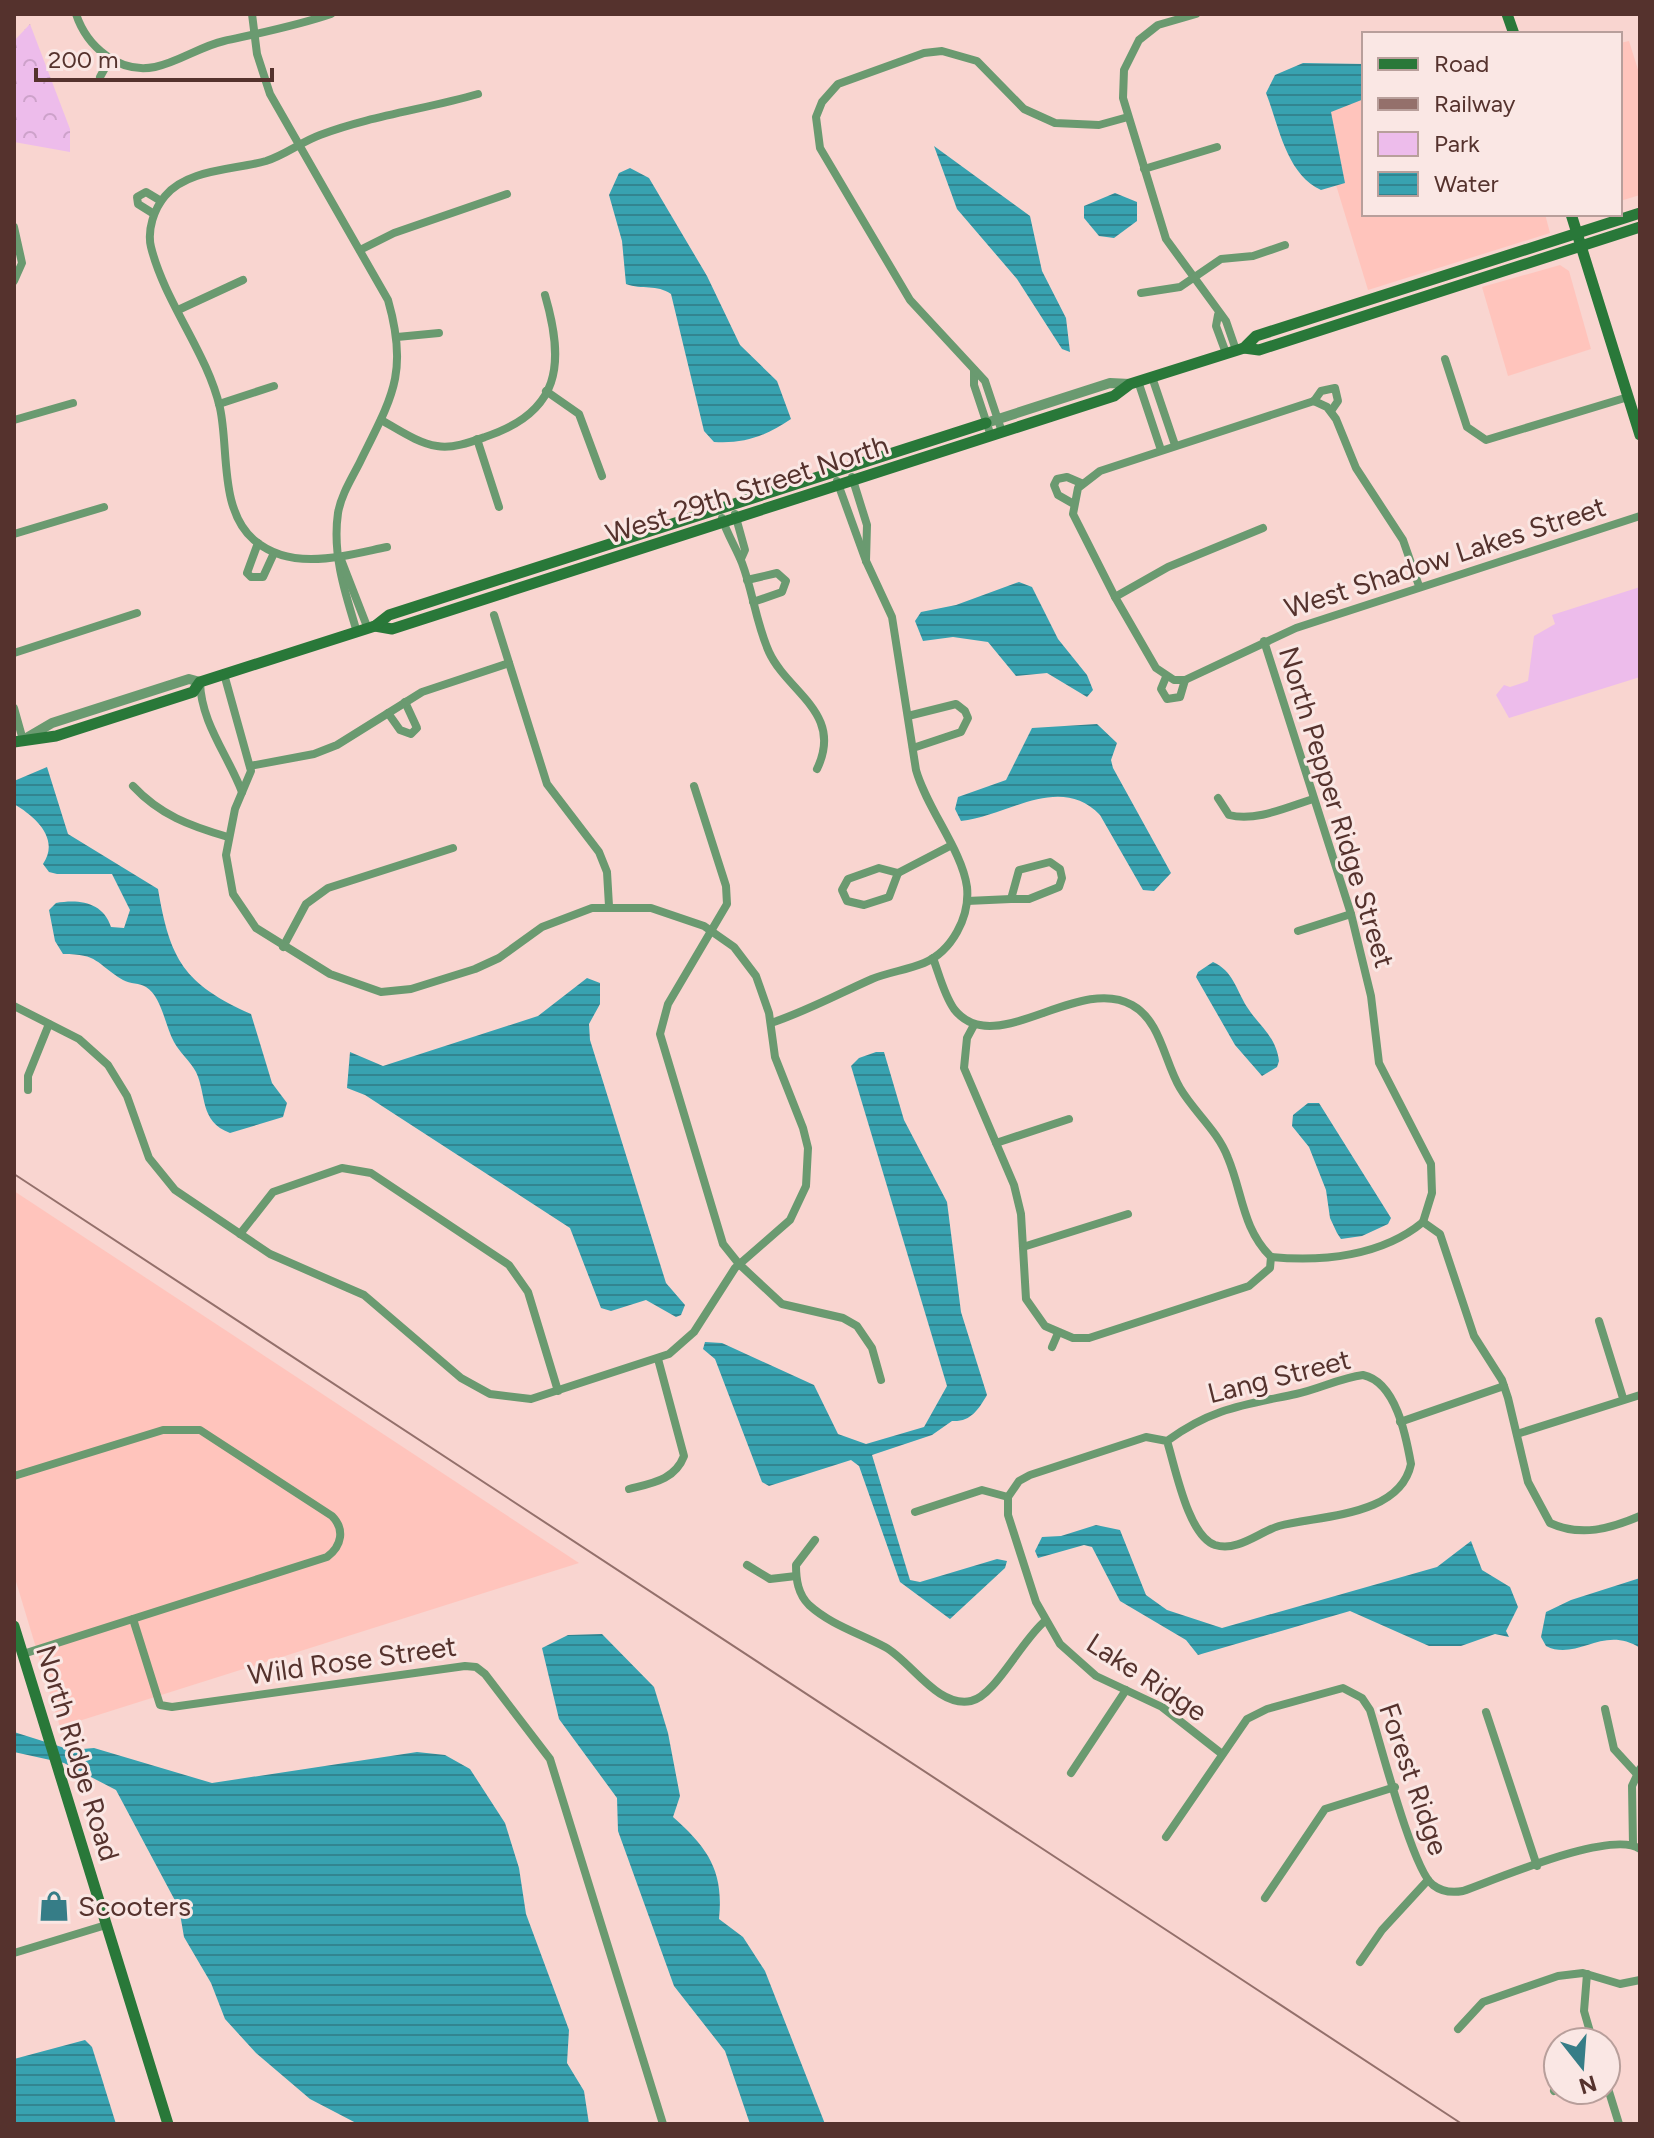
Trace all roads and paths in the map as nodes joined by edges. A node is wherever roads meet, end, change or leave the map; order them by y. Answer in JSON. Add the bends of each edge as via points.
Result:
{"nodes":[{"id":1,"x":76,"y":14,"type":"edge"},
{"id":2,"x":252,"y":14,"type":"edge"},
{"id":3,"x":331,"y":14,"type":"edge"},
{"id":4,"x":1196,"y":14,"type":"edge"},
{"id":5,"x":1168,"y":18,"type":"edge"},
{"id":6,"x":255,"y":35,"type":"junction"},
{"id":7,"x":110,"y":59,"type":"junction"},
{"id":8,"x":100,"y":77,"type":"dead end"},
{"id":9,"x":478,"y":94,"type":"dead end"},
{"id":10,"x":1128,"y":117,"type":"junction"},
{"id":11,"x":299,"y":145,"type":"junction"},
{"id":12,"x":1217,"y":147,"type":"dead end"},
{"id":13,"x":1144,"y":169,"type":"junction"},
{"id":14,"x":507,"y":194,"type":"dead end"},
{"id":15,"x":161,"y":201,"type":"junction"},
{"id":16,"x":1640,"y":213,"type":"edge"},
{"id":17,"x":154,"y":214,"type":"junction"},
{"id":18,"x":1572,"y":216,"type":"edge"},
{"id":19,"x":14,"y":227,"type":"edge"},
{"id":20,"x":1640,"y":227,"type":"edge"},
{"id":21,"x":1577,"y":233,"type":"junction"},
{"id":22,"x":1285,"y":245,"type":"dead end"},
{"id":23,"x":1581,"y":246,"type":"junction"},
{"id":24,"x":360,"y":250,"type":"junction"},
{"id":25,"x":1196,"y":276,"type":"junction"},
{"id":26,"x":243,"y":280,"type":"dead end"},
{"id":27,"x":14,"y":281,"type":"edge"},
{"id":28,"x":1423,"y":290,"type":"junction"},
{"id":29,"x":1141,"y":293,"type":"dead end"},
{"id":30,"x":545,"y":295,"type":"dead end"},
{"id":31,"x":178,"y":310,"type":"junction"},
{"id":32,"x":439,"y":333,"type":"dead end"},
{"id":33,"x":397,"y":337,"type":"junction"},
{"id":34,"x":1235,"y":350,"type":"junction"},
{"id":35,"x":1445,"y":359,"type":"dead end"},
{"id":36,"x":974,"y":369,"type":"junction"},
{"id":37,"x":1152,"y":377,"type":"junction"},
{"id":38,"x":1134,"y":383,"type":"junction"},
{"id":39,"x":274,"y":386,"type":"dead end"},
{"id":40,"x":546,"y":391,"type":"junction"},
{"id":41,"x":990,"y":396,"type":"junction"},
{"id":42,"x":1628,"y":397,"type":"junction"},
{"id":43,"x":979,"y":400,"type":"junction"},
{"id":44,"x":1314,"y":401,"type":"junction"},
{"id":45,"x":73,"y":403,"type":"dead end"},
{"id":46,"x":219,"y":404,"type":"junction"},
{"id":47,"x":1331,"y":411,"type":"junction"},
{"id":48,"x":14,"y":420,"type":"edge"},
{"id":49,"x":381,"y":420,"type":"junction"},
{"id":50,"x":994,"y":428,"type":"junction"},
{"id":51,"x":1640,"y":435,"type":"edge"},
{"id":52,"x":477,"y":439,"type":"junction"},
{"id":53,"x":1175,"y":445,"type":"junction"},
{"id":54,"x":1161,"y":450,"type":"junction"},
{"id":55,"x":852,"y":475,"type":"junction"},
{"id":56,"x":602,"y":476,"type":"dead end"},
{"id":57,"x":837,"y":480,"type":"junction"},
{"id":58,"x":1081,"y":483,"type":"junction"},
{"id":59,"x":1072,"y":503,"type":"junction"},
{"id":60,"x":104,"y":507,"type":"dead end"},
{"id":61,"x":499,"y":507,"type":"dead end"},
{"id":62,"x":735,"y":512,"type":"junction"},
{"id":63,"x":722,"y":516,"type":"junction"},
{"id":64,"x":1640,"y":516,"type":"edge"},
{"id":65,"x":1263,"y":528,"type":"dead end"},
{"id":66,"x":14,"y":534,"type":"edge"},
{"id":67,"x":258,"y":543,"type":"junction"},
{"id":68,"x":387,"y":547,"type":"dead end"},
{"id":69,"x":274,"y":553,"type":"junction"},
{"id":70,"x":339,"y":556,"type":"junction"},
{"id":71,"x":741,"y":559,"type":"junction"},
{"id":72,"x":866,"y":561,"type":"junction"},
{"id":73,"x":747,"y":580,"type":"junction"},
{"id":74,"x":1419,"y":586,"type":"junction"},
{"id":75,"x":1115,"y":597,"type":"junction"},
{"id":76,"x":753,"y":602,"type":"junction"},
{"id":77,"x":137,"y":613,"type":"dead end"},
{"id":78,"x":494,"y":615,"type":"dead end"},
{"id":79,"x":367,"y":629,"type":"junction"},
{"id":80,"x":1264,"y":641,"type":"junction"},
{"id":81,"x":14,"y":653,"type":"edge"},
{"id":82,"x":509,"y":663,"type":"junction"},
{"id":83,"x":224,"y":674,"type":"junction"},
{"id":84,"x":1166,"y":677,"type":"junction"},
{"id":85,"x":1185,"y":680,"type":"junction"},
{"id":86,"x":200,"y":682,"type":"junction"},
{"id":87,"x":405,"y":702,"type":"junction"},
{"id":88,"x":14,"y":708,"type":"edge"},
{"id":89,"x":388,"y":713,"type":"junction"},
{"id":90,"x":908,"y":716,"type":"junction"},
{"id":91,"x":19,"y":741,"type":"edge"},
{"id":92,"x":913,"y":748,"type":"junction"},
{"id":93,"x":250,"y":766,"type":"junction"},
{"id":94,"x":817,"y":769,"type":"dead end"},
{"id":95,"x":133,"y":786,"type":"dead end"},
{"id":96,"x":694,"y":786,"type":"dead end"},
{"id":97,"x":242,"y":792,"type":"junction"},
{"id":98,"x":1218,"y":798,"type":"dead end"},
{"id":99,"x":1313,"y":799,"type":"junction"},
{"id":100,"x":228,"y":837,"type":"junction"},
{"id":101,"x":950,"y":846,"type":"junction"},
{"id":102,"x":453,"y":848,"type":"dead end"},
{"id":103,"x":898,"y":873,"type":"junction"},
{"id":104,"x":1011,"y":899,"type":"junction"},
{"id":105,"x":967,"y":901,"type":"junction"},
{"id":106,"x":609,"y":906,"type":"junction"},
{"id":107,"x":1351,"y":914,"type":"junction"},
{"id":108,"x":712,"y":931,"type":"junction"},
{"id":109,"x":1298,"y":931,"type":"dead end"},
{"id":110,"x":283,"y":947,"type":"junction"},
{"id":111,"x":933,"y":958,"type":"junction"},
{"id":112,"x":14,"y":1006,"type":"edge"},
{"id":113,"x":771,"y":1023,"type":"junction"},
{"id":114,"x":49,"y":1024,"type":"junction"},
{"id":115,"x":974,"y":1025,"type":"junction"},
{"id":116,"x":28,"y":1090,"type":"dead end"},
{"id":117,"x":1069,"y":1119,"type":"dead end"},
{"id":118,"x":996,"y":1143,"type":"junction"},
{"id":119,"x":1128,"y":1214,"type":"dead end"},
{"id":120,"x":1423,"y":1222,"type":"junction"},
{"id":121,"x":240,"y":1234,"type":"junction"},
{"id":122,"x":1023,"y":1247,"type":"junction"},
{"id":123,"x":1271,"y":1257,"type":"junction"},
{"id":124,"x":739,"y":1264,"type":"junction"},
{"id":125,"x":1599,"y":1321,"type":"dead end"},
{"id":126,"x":1058,"y":1333,"type":"junction"},
{"id":127,"x":1052,"y":1347,"type":"dead end"},
{"id":128,"x":658,"y":1359,"type":"junction"},
{"id":129,"x":881,"y":1380,"type":"dead end"},
{"id":130,"x":1504,"y":1386,"type":"junction"},
{"id":131,"x":558,"y":1391,"type":"junction"},
{"id":132,"x":1640,"y":1395,"type":"edge"},
{"id":133,"x":1623,"y":1398,"type":"junction"},
{"id":134,"x":1400,"y":1422,"type":"junction"},
{"id":135,"x":1517,"y":1434,"type":"junction"},
{"id":136,"x":1167,"y":1441,"type":"junction"},
{"id":137,"x":14,"y":1476,"type":"edge"},
{"id":138,"x":629,"y":1489,"type":"dead end"},
{"id":139,"x":1008,"y":1497,"type":"junction"},
{"id":140,"x":915,"y":1512,"type":"dead end"},
{"id":141,"x":1640,"y":1516,"type":"edge"},
{"id":142,"x":815,"y":1540,"type":"dead end"},
{"id":143,"x":747,"y":1565,"type":"dead end"},
{"id":144,"x":796,"y":1576,"type":"junction"},
{"id":145,"x":133,"y":1619,"type":"junction"},
{"id":146,"x":1045,"y":1621,"type":"junction"},
{"id":147,"x":14,"y":1626,"type":"edge"},
{"id":148,"x":23,"y":1654,"type":"junction"},
{"id":149,"x":1126,"y":1690,"type":"junction"},
{"id":150,"x":1605,"y":1709,"type":"dead end"},
{"id":151,"x":1486,"y":1712,"type":"dead end"},
{"id":152,"x":1222,"y":1754,"type":"junction"},
{"id":153,"x":1638,"y":1771,"type":"edge"},
{"id":154,"x":1071,"y":1773,"type":"dead end"},
{"id":155,"x":1395,"y":1787,"type":"junction"},
{"id":156,"x":1166,"y":1837,"type":"dead end"},
{"id":157,"x":1636,"y":1847,"type":"edge"},
{"id":158,"x":1537,"y":1866,"type":"junction"},
{"id":159,"x":1428,"y":1880,"type":"junction"},
{"id":160,"x":1265,"y":1898,"type":"dead end"},
{"id":161,"x":106,"y":1925,"type":"junction"},
{"id":162,"x":14,"y":1953,"type":"edge"},
{"id":163,"x":1360,"y":1962,"type":"dead end"},
{"id":164,"x":1587,"y":1974,"type":"junction"},
{"id":165,"x":1640,"y":1980,"type":"edge"},
{"id":166,"x":1589,"y":2026,"type":"edge"},
{"id":167,"x":1458,"y":2029,"type":"dead end"},
{"id":168,"x":168,"y":2124,"type":"edge"},
{"id":169,"x":663,"y":2124,"type":"edge"}],
"edges":[{"from":1,"to":7,"type":"street","via":[[87,37]]},
{"from":2,"to":6,"type":"street"},
{"from":3,"to":6,"type":"street"},
{"from":4,"to":5,"type":"street"},
{"from":5,"to":10,"type":"street","via":[[1131,49],[1122,82]]},
{"from":6,"to":7,"type":"street","via":[[155,67]]},
{"from":6,"to":11,"type":"street","via":[[270,94]]},
{"from":7,"to":8,"type":"street"},
{"from":9,"to":11,"type":"street","via":[[319,135]]},
{"from":10,"to":13,"type":"street"},
{"from":10,"to":36,"type":"street","via":[[1099,125],[1055,123],[1024,109],[977,61],[942,51],[838,84],[822,102],[816,117],[820,148],[910,300]]},
{"from":11,"to":15,"type":"street","via":[[268,160],[192,178]]},
{"from":11,"to":24,"type":"street"},
{"from":12,"to":13,"type":"street"},
{"from":13,"to":25,"type":"street","via":[[1170,249]]},
{"from":14,"to":24,"type":"street"},
{"from":15,"to":17,"type":"street"},
{"from":15,"to":17,"type":"street","via":[[146,192],[137,197],[138,204]]},
{"from":16,"to":21,"type":"main road","name":"West 29th Street North"},
{"from":17,"to":31,"type":"street","via":[[151,246]]},
{"from":18,"to":21,"type":"main road"},
{"from":19,"to":27,"type":"street","via":[[22,263]]},
{"from":20,"to":23,"type":"main road","name":"West 29th Street North"},
{"from":21,"to":23,"type":"main road"},
{"from":21,"to":28,"type":"main road","name":"West 29th Street North"},
{"from":22,"to":25,"type":"street","via":[[1221,259]]},
{"from":23,"to":28,"type":"main road","name":"West 29th Street North"},
{"from":23,"to":42,"type":"main road"},
{"from":24,"to":33,"type":"street","via":[[388,300]]},
{"from":25,"to":29,"type":"street","via":[[1168,291]]},
{"from":25,"to":34,"type":"street","via":[[1226,321]]},
{"from":26,"to":31,"type":"street"},
{"from":28,"to":34,"type":"main road","name":"West 29th Street North","via":[[1259,350]]},
{"from":30,"to":40,"type":"street","via":[[557,342],[555,370]]},
{"from":31,"to":46,"type":"street"},
{"from":32,"to":33,"type":"street"},
{"from":33,"to":49,"type":"street","via":[[398,374]]},
{"from":34,"to":37,"type":"main road","name":"West 29th Street North"},
{"from":35,"to":42,"type":"street","via":[[1467,427],[1486,440]]},
{"from":36,"to":41,"type":"street"},
{"from":36,"to":43,"type":"street"},
{"from":37,"to":38,"type":"main road","name":"West 29th Street North"},
{"from":37,"to":53,"type":"street"},
{"from":38,"to":50,"type":"main road","name":"West 29th Street North","via":[[1114,396]]},
{"from":38,"to":54,"type":"street"},
{"from":39,"to":46,"type":"street"},
{"from":40,"to":52,"type":"street","via":[[525,421]]},
{"from":40,"to":56,"type":"street","via":[[579,414]]},
{"from":41,"to":43,"type":"street"},
{"from":41,"to":50,"type":"street"},
{"from":42,"to":51,"type":"main road"},
{"from":43,"to":50,"type":"street"},
{"from":44,"to":47,"type":"street"},
{"from":44,"to":47,"type":"street","via":[[1321,391],[1335,388],[1338,401]]},
{"from":44,"to":53,"type":"street"},
{"from":45,"to":48,"type":"street"},
{"from":46,"to":67,"type":"street","via":[[232,503],[244,529]]},
{"from":47,"to":74,"type":"street","via":[[1356,468],[1403,540]]},
{"from":49,"to":52,"type":"street","via":[[437,446]]},
{"from":49,"to":70,"type":"street","via":[[338,511]]},
{"from":50,"to":55,"type":"main road","name":"West 29th Street North"},
{"from":52,"to":61,"type":"street"},
{"from":53,"to":54,"type":"street"},
{"from":54,"to":58,"type":"street"},
{"from":55,"to":57,"type":"main road","name":"West 29th Street North"},
{"from":55,"to":72,"type":"street","via":[[867,525]]},
{"from":57,"to":62,"type":"main road","name":"West 29th Street North"},
{"from":57,"to":72,"type":"street"},
{"from":58,"to":59,"type":"street"},
{"from":58,"to":59,"type":"street","via":[[1067,477],[1054,485],[1058,495]]},
{"from":59,"to":75,"type":"street"},
{"from":60,"to":66,"type":"street"},
{"from":62,"to":63,"type":"main road","name":"West 29th Street North"},
{"from":62,"to":71,"type":"street","via":[[745,550]]},
{"from":63,"to":71,"type":"street"},
{"from":63,"to":79,"type":"main road","name":"West 29th Street North","via":[[389,615]]},
{"from":64,"to":74,"type":"street","name":"West Shadow Lakes Street"},
{"from":65,"to":75,"type":"street","via":[[1168,567]]},
{"from":67,"to":69,"type":"street"},
{"from":67,"to":69,"type":"street","via":[[248,564],[251,577],[263,577]]},
{"from":68,"to":70,"type":"street"},
{"from":69,"to":70,"type":"street","via":[[308,559]]},
{"from":70,"to":79,"type":"street","via":[[338,574]]},
{"from":71,"to":73,"type":"street"},
{"from":72,"to":90,"type":"street","via":[[892,617]]},
{"from":73,"to":76,"type":"street"},
{"from":73,"to":76,"type":"street","via":[[777,573],[786,581],[782,592]]},
{"from":74,"to":80,"type":"street","name":"West Shadow Lakes Street"},
{"from":75,"to":84,"type":"street"},
{"from":76,"to":94,"type":"street","via":[[769,654],[816,712],[823,753]]},
{"from":77,"to":81,"type":"street"},
{"from":78,"to":82,"type":"street"},
{"from":79,"to":83,"type":"main road","name":"West 29th Street North"},
{"from":80,"to":85,"type":"street","name":"North Pepper Ridge Street"},
{"from":80,"to":99,"type":"street","name":"North Pepper Ridge Street"},
{"from":82,"to":87,"type":"street"},
{"from":82,"to":106,"type":"street","via":[[547,784],[604,862]]},
{"from":83,"to":86,"type":"main road","name":"West 29th Street North"},
{"from":83,"to":93,"type":"street"},
{"from":84,"to":85,"type":"street"},
{"from":84,"to":85,"type":"street","name":"North Pepper Ridge Street","via":[[1161,689],[1167,699],[1180,697]]},
{"from":86,"to":91,"type":"main road","name":"West 29th Street North","via":[[193,692],[56,736]]},
{"from":86,"to":97,"type":"street","via":[[211,729]]},
{"from":87,"to":89,"type":"street"},
{"from":87,"to":89,"type":"street","via":[[417,722],[411,734],[400,730]]},
{"from":88,"to":91,"type":"street"},
{"from":89,"to":93,"type":"street","via":[[314,754]]},
{"from":90,"to":92,"type":"street"},
{"from":90,"to":92,"type":"street","via":[[956,704],[968,718],[961,732]]},
{"from":92,"to":101,"type":"street","via":[[923,794]]},
{"from":93,"to":97,"type":"street"},
{"from":95,"to":100,"type":"street","via":[[151,806]]},
{"from":96,"to":108,"type":"street","via":[[726,886],[727,904]]},
{"from":97,"to":100,"type":"street"},
{"from":98,"to":99,"type":"street","via":[[1229,815],[1237,817]]},
{"from":99,"to":107,"type":"street","name":"North Pepper Ridge Street"},
{"from":100,"to":110,"type":"street","via":[[233,894],[256,928]]},
{"from":101,"to":103,"type":"street"},
{"from":101,"to":105,"type":"street","via":[[964,874]]},
{"from":102,"to":110,"type":"street","via":[[328,888],[306,904]]},
{"from":103,"to":103,"type":"street","via":[[879,868],[853,875],[844,884],[844,897],[859,905],[885,899]]},
{"from":104,"to":104,"type":"street","via":[[1029,899],[1059,887],[1058,865],[1019,870]]},
{"from":104,"to":105,"type":"street"},
{"from":105,"to":111,"type":"street","via":[[958,930]]},
{"from":106,"to":108,"type":"street","via":[[651,908]]},
{"from":106,"to":110,"type":"street","via":[[561,917],[499,958],[411,989],[381,992],[349,983]]},
{"from":107,"to":109,"type":"street"},
{"from":107,"to":120,"type":"street","name":"North Pepper Ridge Street","via":[[1371,996],[1379,1063],[1431,1164],[1432,1193]]},
{"from":108,"to":113,"type":"street","via":[[744,958],[762,989]]},
{"from":108,"to":124,"type":"street","via":[[663,1013],[661,1046],[718,1231]]},
{"from":111,"to":113,"type":"street"},
{"from":111,"to":115,"type":"street","via":[[952,1005]]},
{"from":112,"to":114,"type":"street"},
{"from":113,"to":124,"type":"street","via":[[775,1057],[808,1148],[806,1186],[790,1220]]},
{"from":114,"to":116,"type":"street","via":[[28,1076]]},
{"from":114,"to":121,"type":"street","via":[[79,1039],[108,1065],[127,1096],[149,1158],[175,1190]]},
{"from":115,"to":118,"type":"street","via":[[964,1068]]},
{"from":115,"to":123,"type":"street","via":[[1003,1025],[1087,999],[1120,999],[1134,1006],[1148,1019],[1178,1085],[1227,1154],[1247,1226]]},
{"from":117,"to":118,"type":"street"},
{"from":118,"to":122,"type":"street","via":[[1014,1185]]},
{"from":119,"to":122,"type":"street"},
{"from":120,"to":123,"type":"street","via":[[1383,1246],[1307,1259]]},
{"from":120,"to":130,"type":"street","via":[[1440,1234],[1474,1336]]},
{"from":121,"to":131,"type":"street","via":[[270,1254],[364,1295],[461,1378],[490,1394],[531,1399]]},
{"from":121,"to":131,"type":"street","via":[[273,1192],[342,1168],[371,1173],[509,1265],[528,1292]]},
{"from":122,"to":126,"type":"street","via":[[1026,1299],[1045,1326]]},
{"from":123,"to":126,"type":"street","via":[[1260,1280],[1231,1293],[1089,1338]]},
{"from":124,"to":128,"type":"street","via":[[684,1344]]},
{"from":124,"to":129,"type":"street","via":[[782,1304],[851,1321],[872,1348]]},
{"from":125,"to":133,"type":"street"},
{"from":126,"to":127,"type":"street"},
{"from":128,"to":131,"type":"street"},
{"from":128,"to":138,"type":"street","via":[[684,1456],[667,1478]]},
{"from":130,"to":134,"type":"street"},
{"from":130,"to":135,"type":"street"},
{"from":132,"to":133,"type":"street"},
{"from":133,"to":135,"type":"street"},
{"from":134,"to":136,"type":"street","name":"Lang Street","via":[[1387,1391],[1363,1375],[1238,1404],[1205,1416]]},
{"from":134,"to":136,"type":"street","name":"Lang Street","via":[[1411,1464],[1406,1480],[1389,1497],[1349,1513],[1275,1527],[1228,1546],[1207,1540],[1193,1522]]},
{"from":135,"to":141,"type":"street","via":[[1528,1482],[1550,1523],[1582,1532]]},
{"from":136,"to":139,"type":"street","via":[[1146,1437],[1030,1475]]},
{"from":137,"to":145,"type":"street","via":[[186,1427],[212,1436],[332,1516],[339,1526],[339,1543],[327,1557]]},
{"from":139,"to":140,"type":"street","via":[[982,1490]]},
{"from":139,"to":146,"type":"street","name":"Lake Ridge","via":[[1008,1515]]},
{"from":142,"to":144,"type":"street","via":[[800,1555]]},
{"from":143,"to":144,"type":"street","via":[[770,1579]]},
{"from":144,"to":146,"type":"street","via":[[807,1604],[884,1646],[930,1686],[967,1702],[989,1693],[1028,1635]]},
{"from":145,"to":148,"type":"street"},
{"from":145,"to":169,"type":"street","name":"Wild Rose Street","via":[[160,1705],[172,1707],[465,1666],[485,1674],[550,1759]]},
{"from":146,"to":149,"type":"street","name":"Lake Ridge","via":[[1071,1655],[1096,1676]]},
{"from":147,"to":148,"type":"main road","name":"North Ridge Road"},
{"from":148,"to":161,"type":"main road","name":"North Ridge Road"},
{"from":149,"to":152,"type":"street","name":"Lake Ridge","via":[[1162,1707]]},
{"from":149,"to":154,"type":"street"},
{"from":150,"to":153,"type":"street","via":[[1614,1749]]},
{"from":151,"to":158,"type":"street"},
{"from":152,"to":155,"type":"street","name":"Forest Ridge","via":[[1247,1719],[1343,1688],[1370,1710]]},
{"from":152,"to":156,"type":"street"},
{"from":153,"to":157,"type":"street","via":[[1632,1786]]},
{"from":155,"to":159,"type":"street","name":"Forest Ridge","via":[[1415,1859]]},
{"from":155,"to":160,"type":"street","via":[[1325,1809]]},
{"from":157,"to":158,"type":"street","via":[[1602,1845]]},
{"from":158,"to":159,"type":"street","name":"Forest Ridge","via":[[1463,1891],[1444,1891]]},
{"from":159,"to":163,"type":"street"},
{"from":161,"to":162,"type":"street"},
{"from":161,"to":168,"type":"main road","name":"North Ridge Road"},
{"from":164,"to":165,"type":"street","via":[[1620,1984]]},
{"from":164,"to":166,"type":"street","via":[[1583,2000]]},
{"from":164,"to":167,"type":"street","via":[[1558,1976],[1495,1996]]}]}
